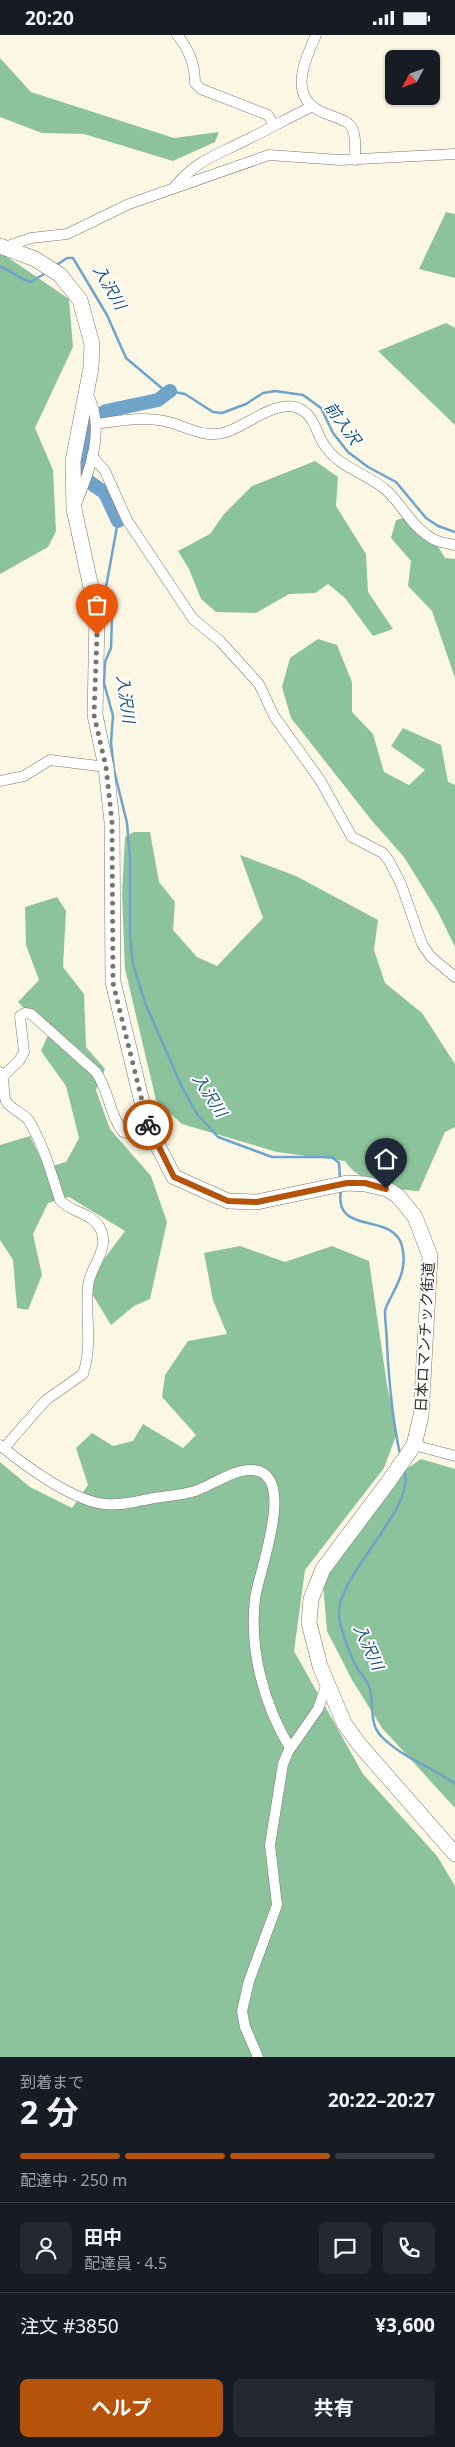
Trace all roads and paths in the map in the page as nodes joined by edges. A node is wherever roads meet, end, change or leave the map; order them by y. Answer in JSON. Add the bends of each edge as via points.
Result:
{"nodes":[{"id":1,"x":177,"y":35,"type":"edge"},
{"id":2,"x":316,"y":35,"type":"edge"},
{"id":3,"x":311,"y":107,"type":"junction"},
{"id":4,"x":274,"y":125,"type":"junction"},
{"id":5,"x":455,"y":154,"type":"edge"},
{"id":6,"x":355,"y":160,"type":"junction"},
{"id":7,"x":176,"y":186,"type":"junction"},
{"id":8,"x":2,"y":247,"type":"edge"},
{"id":9,"x":86,"y":392,"type":"junction"},
{"id":10,"x":96,"y":419,"type":"junction"},
{"id":11,"x":91,"y":459,"type":"junction"},
{"id":12,"x":74,"y":509,"type":"junction"},
{"id":13,"x":455,"y":545,"type":"edge"},
{"id":14,"x":106,"y":767,"type":"junction"},
{"id":15,"x":0,"y":781,"type":"edge"},
{"id":16,"x":455,"y":977,"type":"edge"},
{"id":17,"x":2,"y":1074,"type":"edge"},
{"id":18,"x":152,"y":1135,"type":"junction"},
{"id":19,"x":414,"y":1445,"type":"junction"},
{"id":20,"x":2,"y":1447,"type":"edge"},
{"id":21,"x":455,"y":1457,"type":"edge"},
{"id":22,"x":327,"y":1683,"type":"junction"},
{"id":23,"x":290,"y":1748,"type":"junction"},
{"id":24,"x":455,"y":1854,"type":"edge"},
{"id":25,"x":258,"y":2057,"type":"edge"}],
"edges":[{"from":1,"to":4,"type":"street","via":[[192,59],[195,83],[201,89],[268,115]]},
{"from":2,"to":3,"type":"street","via":[[300,84],[303,98]]},
{"from":3,"to":4,"type":"street"},
{"from":3,"to":6,"type":"street","via":[[349,124],[354,131]]},
{"from":4,"to":7,"type":"street","via":[[211,155]]},
{"from":5,"to":6,"type":"street"},
{"from":6,"to":7,"type":"street","via":[[269,155]]},
{"from":7,"to":8,"type":"street","via":[[67,234],[31,238]]},
{"from":8,"to":9,"type":"highway","name":"日本ロマンチック街道","via":[[48,265],[80,300],[92,344]]},
{"from":9,"to":10,"type":"street"},
{"from":9,"to":12,"type":"highway","name":"日本ロマンチック街道","via":[[73,461]]},
{"from":10,"to":11,"type":"street"},
{"from":10,"to":13,"type":"street","via":[[163,420],[200,433],[214,434],[281,407],[299,408],[308,414],[325,446],[336,458],[385,489],[425,535]]},
{"from":11,"to":12,"type":"street"},
{"from":11,"to":16,"type":"street","via":[[105,471],[127,520],[193,619],[220,641],[259,684],[274,716],[320,780],[352,837],[383,853],[401,884],[422,943],[431,957]]},
{"from":12,"to":14,"type":"highway","name":"日本ロマンチック街道","via":[[97,615],[94,715]]},
{"from":14,"to":15,"type":"street","via":[[50,761],[24,776]]},
{"from":14,"to":18,"type":"highway","name":"日本ロマンチック街道","via":[[112,822],[113,983]]},
{"from":17,"to":18,"type":"street","via":[[19,1061],[24,1052],[20,1016],[31,1014],[96,1072],[104,1083],[123,1132],[137,1136]]},
{"from":17,"to":20,"type":"street","via":[[7,1102],[28,1119],[48,1159],[60,1200],[97,1223],[103,1242],[88,1287],[89,1347],[83,1374],[46,1400]]},
{"from":18,"to":19,"type":"highway","name":"日本ロマンチック街道","via":[[174,1177],[228,1201],[257,1202],[347,1183],[365,1183],[386,1189],[407,1207],[422,1229],[430,1256],[421,1416]]},
{"from":19,"to":21,"type":"street"},
{"from":19,"to":22,"type":"highway","name":"日本ロマンチック街道","via":[[323,1569],[312,1599],[310,1623],[313,1646]]},
{"from":20,"to":23,"type":"street","via":[[64,1488],[103,1504],[133,1503],[189,1493],[246,1471],[261,1472],[272,1481],[274,1515],[255,1600],[255,1629],[264,1688],[279,1729]]},
{"from":22,"to":23,"type":"street","via":[[318,1709]]},
{"from":22,"to":24,"type":"highway","name":"日本ロマンチック街道","via":[[344,1723],[358,1743]]},
{"from":23,"to":25,"type":"street","via":[[283,1764],[270,1845],[277,1905],[249,1981],[242,2011]]}]}
